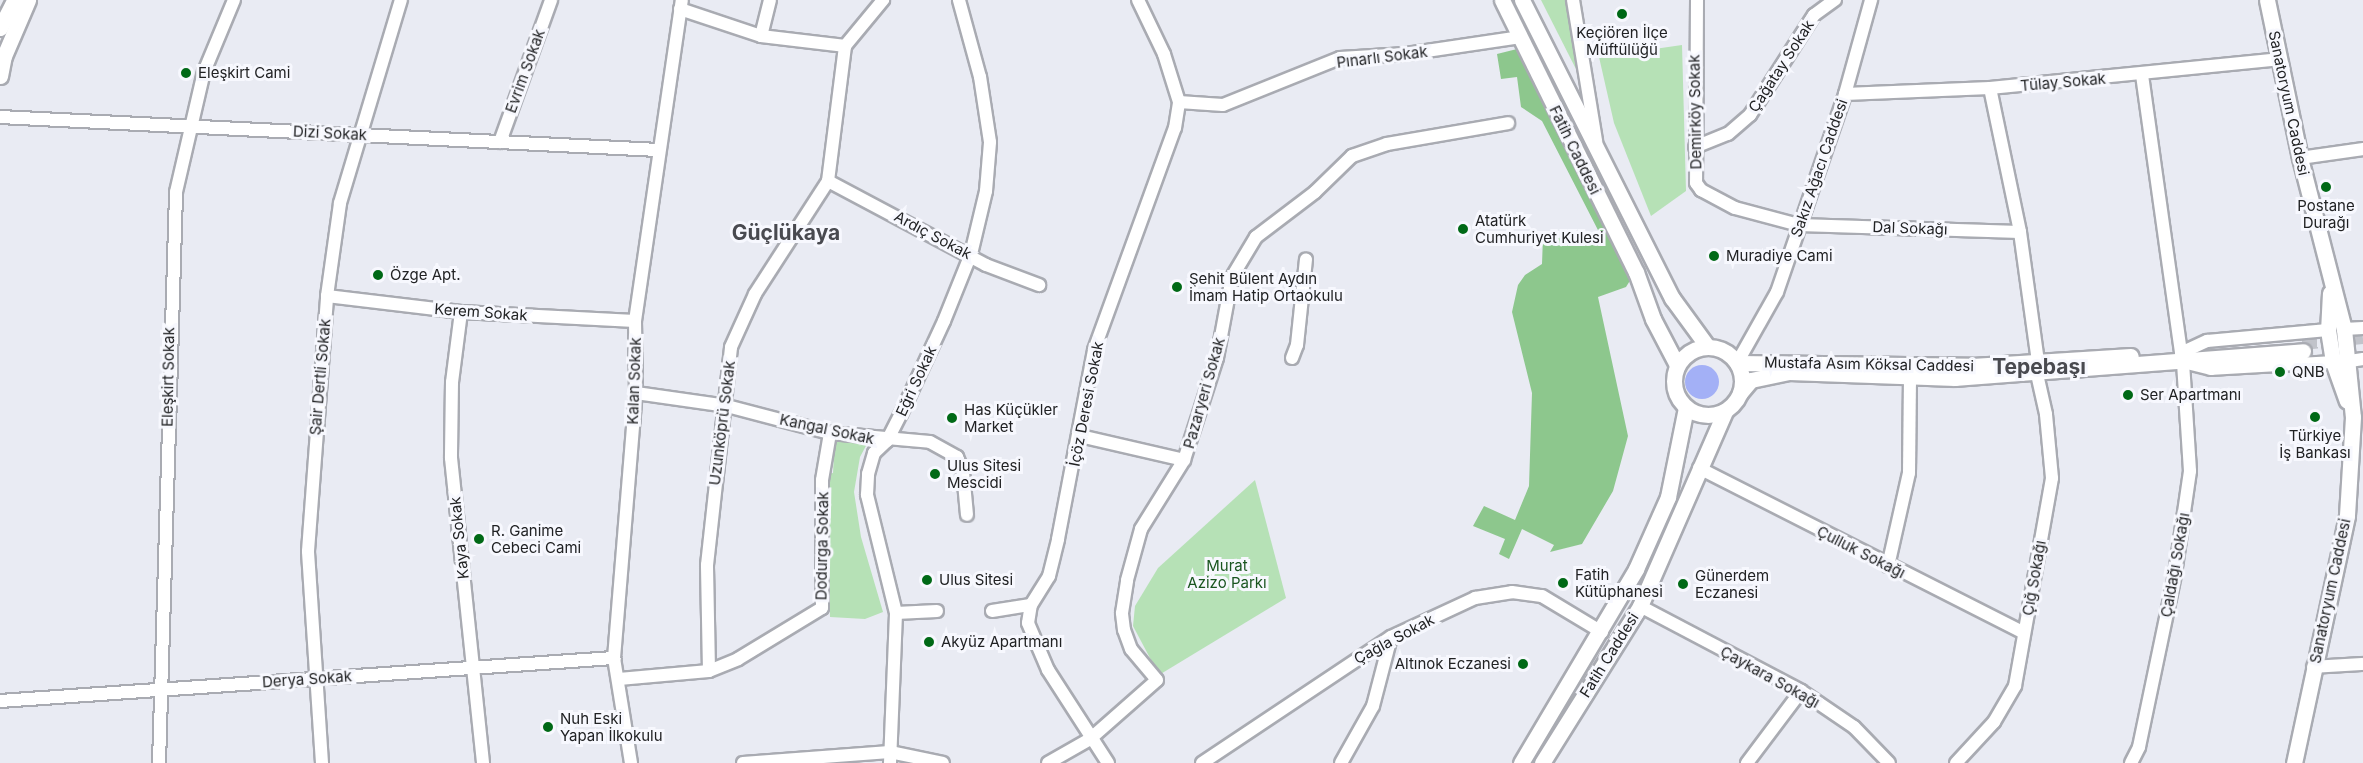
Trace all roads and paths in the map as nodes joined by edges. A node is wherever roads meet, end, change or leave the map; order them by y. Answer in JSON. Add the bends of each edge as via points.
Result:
{"nodes":[{"id":1,"x":14,"y":0,"type":"edge"},
{"id":2,"x":28,"y":0,"type":"edge"},
{"id":3,"x":234,"y":0,"type":"edge"},
{"id":4,"x":401,"y":0,"type":"edge"},
{"id":5,"x":551,"y":0,"type":"edge"},
{"id":6,"x":770,"y":0,"type":"edge"},
{"id":7,"x":884,"y":0,"type":"edge"},
{"id":8,"x":959,"y":0,"type":"edge"},
{"id":9,"x":1138,"y":0,"type":"edge"},
{"id":10,"x":1502,"y":0,"type":"edge"},
{"id":11,"x":1522,"y":0,"type":"edge"},
{"id":12,"x":1573,"y":0,"type":"edge"},
{"id":13,"x":1696,"y":0,"type":"edge"},
{"id":14,"x":1835,"y":0,"type":"edge"},
{"id":15,"x":1871,"y":0,"type":"edge"},
{"id":16,"x":2267,"y":0,"type":"edge"},
{"id":17,"x":681,"y":5,"type":"edge"},
{"id":18,"x":0,"y":28,"type":"edge"},
{"id":19,"x":761,"y":36,"type":"junction"},
{"id":20,"x":1521,"y":37,"type":"junction"},
{"id":21,"x":845,"y":46,"type":"junction"},
{"id":22,"x":2279,"y":58,"type":"junction"},
{"id":23,"x":2142,"y":75,"type":"junction"},
{"id":24,"x":0,"y":76,"type":"edge"},
{"id":25,"x":1990,"y":88,"type":"junction"},
{"id":26,"x":1845,"y":94,"type":"junction"},
{"id":27,"x":1179,"y":102,"type":"junction"},
{"id":28,"x":0,"y":117,"type":"edge"},
{"id":29,"x":1508,"y":123,"type":"dead end"},
{"id":30,"x":189,"y":126,"type":"junction"},
{"id":31,"x":360,"y":134,"type":"junction"},
{"id":32,"x":500,"y":142,"type":"junction"},
{"id":33,"x":1695,"y":147,"type":"junction"},
{"id":34,"x":2363,"y":149,"type":"edge"},
{"id":35,"x":659,"y":150,"type":"junction"},
{"id":36,"x":1598,"y":151,"type":"junction"},
{"id":37,"x":2300,"y":158,"type":"junction"},
{"id":38,"x":828,"y":181,"type":"junction"},
{"id":39,"x":1799,"y":225,"type":"junction"},
{"id":40,"x":2020,"y":232,"type":"junction"},
{"id":41,"x":972,"y":254,"type":"junction"},
{"id":42,"x":1306,"y":259,"type":"dead end"},
{"id":43,"x":1039,"y":285,"type":"dead end"},
{"id":44,"x":327,"y":296,"type":"junction"},
{"id":45,"x":461,"y":312,"type":"junction"},
{"id":46,"x":635,"y":321,"type":"junction"},
{"id":47,"x":2363,"y":328,"type":"edge"},
{"id":48,"x":2336,"y":329,"type":"junction"},
{"id":49,"x":1707,"y":346,"type":"junction"},
{"id":50,"x":2302,"y":347,"type":"tunnel mouth"},
{"id":51,"x":1293,"y":358,"type":"dead end"},
{"id":52,"x":2182,"y":358,"type":"junction"},
{"id":53,"x":2356,"y":360,"type":"edge"},
{"id":54,"x":2333,"y":362,"type":"junction"},
{"id":55,"x":1737,"y":363,"type":"junction"},
{"id":56,"x":1677,"y":365,"type":"junction"},
{"id":57,"x":2038,"y":368,"type":"junction"},
{"id":58,"x":1910,"y":378,"type":"junction"},
{"id":59,"x":636,"y":393,"type":"junction"},
{"id":60,"x":1740,"y":393,"type":"junction"},
{"id":61,"x":727,"y":406,"type":"junction"},
{"id":62,"x":1686,"y":408,"type":"junction"},
{"id":63,"x":1725,"y":411,"type":"junction"},
{"id":64,"x":2353,"y":417,"type":"junction"},
{"id":65,"x":830,"y":433,"type":"junction"},
{"id":66,"x":1080,"y":436,"type":"junction"},
{"id":67,"x":887,"y":441,"type":"junction"},
{"id":68,"x":1184,"y":460,"type":"junction"},
{"id":69,"x":1699,"y":468,"type":"junction"},
{"id":70,"x":967,"y":515,"type":"dead end"},
{"id":71,"x":1888,"y":566,"type":"junction"},
{"id":72,"x":1031,"y":605,"type":"junction"},
{"id":73,"x":1640,"y":606,"type":"junction"},
{"id":74,"x":937,"y":611,"type":"dead end"},
{"id":75,"x":992,"y":611,"type":"dead end"},
{"id":76,"x":896,"y":614,"type":"junction"},
{"id":77,"x":1602,"y":632,"type":"junction"},
{"id":78,"x":2024,"y":633,"type":"junction"},
{"id":79,"x":1391,"y":637,"type":"junction"},
{"id":80,"x":614,"y":658,"type":"junction"},
{"id":81,"x":2363,"y":664,"type":"edge"},
{"id":82,"x":2313,"y":667,"type":"junction"},
{"id":83,"x":473,"y":668,"type":"junction"},
{"id":84,"x":709,"y":671,"type":"junction"},
{"id":85,"x":319,"y":678,"type":"junction"},
{"id":86,"x":619,"y":679,"type":"junction"},
{"id":87,"x":160,"y":689,"type":"junction"},
{"id":88,"x":1801,"y":691,"type":"junction"},
{"id":89,"x":0,"y":701,"type":"edge"},
{"id":90,"x":1090,"y":739,"type":"junction"},
{"id":91,"x":890,"y":757,"type":"edge"},
{"id":92,"x":159,"y":763,"type":"edge"},
{"id":93,"x":322,"y":763,"type":"edge"},
{"id":94,"x":483,"y":763,"type":"edge"},
{"id":95,"x":631,"y":763,"type":"edge"},
{"id":96,"x":742,"y":763,"type":"edge"},
{"id":97,"x":943,"y":763,"type":"edge"},
{"id":98,"x":1048,"y":763,"type":"edge"},
{"id":99,"x":1108,"y":763,"type":"edge"},
{"id":100,"x":1202,"y":763,"type":"edge"},
{"id":101,"x":1341,"y":763,"type":"edge"},
{"id":102,"x":1521,"y":763,"type":"edge"},
{"id":103,"x":1542,"y":763,"type":"edge"},
{"id":104,"x":1747,"y":763,"type":"edge"},
{"id":105,"x":1889,"y":763,"type":"edge"},
{"id":106,"x":1956,"y":763,"type":"edge"},
{"id":107,"x":2131,"y":763,"type":"edge"},
{"id":108,"x":2294,"y":763,"type":"edge"}],
"edges":[{"from":1,"to":18,"type":"main road"},
{"from":2,"to":24,"type":"main road","via":[[3,57]]},
{"from":3,"to":30,"type":"street","name":"Eleşkirt Sokak","via":[[204,72]]},
{"from":4,"to":31,"type":"street","name":"Şair Dertli Sokak"},
{"from":5,"to":32,"type":"street","name":"Evrim Sokak"},
{"from":6,"to":19,"type":"street"},
{"from":7,"to":21,"type":"street"},
{"from":8,"to":41,"type":"street","name":"Eğri Sokak","via":[[980,77],[990,142],[986,191]]},
{"from":9,"to":27,"type":"street","name":"İçöz Deresi Sokak","via":[[1164,54]]},
{"from":10,"to":20,"type":"main road","name":"Fatih Caddesi"},
{"from":11,"to":36,"type":"main road","name":"Fatih Caddesi"},
{"from":12,"to":36,"type":"street"},
{"from":13,"to":33,"type":"street","name":"Demirköy Sokak"},
{"from":14,"to":33,"type":"street","name":"Çağatay Sokak","via":[[1814,15],[1750,115],[1728,134]]},
{"from":15,"to":26,"type":"street","name":"Sakız Ağacı Caddesi"},
{"from":16,"to":22,"type":"main road","name":"Sanatoryum Caddesi"},
{"from":17,"to":19,"type":"street"},
{"from":17,"to":35,"type":"street","name":"Kalan Sokak"},
{"from":19,"to":21,"type":"street"},
{"from":20,"to":27,"type":"street","name":"Pınarlı Sokak","via":[[1406,54],[1340,58],[1223,105]]},
{"from":20,"to":56,"type":"main road","name":"Fatih Caddesi"},
{"from":21,"to":38,"type":"street","name":"Uzunköprü Sokak"},
{"from":22,"to":23,"type":"street","name":"Tülay Sokak"},
{"from":22,"to":37,"type":"main road","name":"Sanatoryum Caddesi"},
{"from":23,"to":25,"type":"street","name":"Tülay Sokak"},
{"from":23,"to":52,"type":"street","name":"Çaldağı Sokağı"},
{"from":25,"to":26,"type":"street","name":"Tülay Sokak"},
{"from":25,"to":40,"type":"street","name":"Çığ Sokağı"},
{"from":26,"to":39,"type":"street","name":"Sakız Ağacı Caddesi"},
{"from":27,"to":66,"type":"street","name":"İçöz Deresi Sokak","via":[[1175,128],[1155,187],[1094,350]]},
{"from":28,"to":30,"type":"street","name":"Dizi Sokak"},
{"from":29,"to":68,"type":"street","name":"Pazaryeri Sokak","via":[[1388,144],[1352,156],[1315,192],[1256,237],[1232,277],[1217,358]]},
{"from":30,"to":31,"type":"street","name":"Dizi Sokak"},
{"from":30,"to":87,"type":"street","name":"Eleşkirt Sokak","via":[[176,192],[170,277]]},
{"from":31,"to":32,"type":"street","name":"Dizi Sokak"},
{"from":31,"to":44,"type":"street","name":"Şair Dertli Sokak","via":[[340,203]]},
{"from":32,"to":35,"type":"street","name":"Dizi Sokak"},
{"from":33,"to":39,"type":"street","name":"Demirköy Sokak","via":[[1696,183],[1701,190],[1735,208]]},
{"from":34,"to":37,"type":"street"},
{"from":35,"to":46,"type":"street","name":"Kalan Sokak"},
{"from":36,"to":49,"type":"main road","name":"Fatih Caddesi","via":[[1672,298]]},
{"from":37,"to":48,"type":"main road","name":"Sanatoryum Caddesi","via":[[2331,275]]},
{"from":38,"to":41,"type":"street","name":"Ardıç Sokak"},
{"from":38,"to":61,"type":"street","name":"Uzunköprü Sokak","via":[[755,294],[731,347]]},
{"from":39,"to":40,"type":"street","name":"Dal Sokağı"},
{"from":39,"to":55,"type":"street","name":"Sakız Ağacı Caddesi","via":[[1777,291]]},
{"from":40,"to":57,"type":"street","name":"Çığ Sokağı"},
{"from":41,"to":43,"type":"street","name":"Ardıç Sokak","via":[[986,265]]},
{"from":41,"to":67,"type":"street","name":"Eğri Sokak"},
{"from":42,"to":51,"type":"street"},
{"from":44,"to":45,"type":"street","name":"Kerem Sokak"},
{"from":44,"to":85,"type":"street","name":"Şair Dertli Sokak","via":[[308,552]]},
{"from":45,"to":46,"type":"street","name":"Kerem Sokak"},
{"from":45,"to":83,"type":"street","name":"Kaya Sokak","via":[[452,382],[451,458]]},
{"from":46,"to":59,"type":"street","name":"Kalan Sokak"},
{"from":47,"to":48,"type":"street","name":"Mustafa Asım Köksal Caddesi"},
{"from":48,"to":52,"type":"street","name":"Mustafa Asım Köksal Caddesi","via":[[2207,341]]},
{"from":48,"to":53,"type":"main road","name":"Sanatoryum Caddesi"},
{"from":48,"to":54,"type":"main road","name":"Sanatoryum Caddesi"},
{"from":49,"to":55,"type":"main road","via":[[1719,348]]},
{"from":49,"to":56,"type":"main road","via":[[1689,352]]},
{"from":50,"to":52,"type":"main road","name":"Mustafa Asım Köksal Caddesi"},
{"from":52,"to":54,"type":"street","name":"Mustafa Asım Köksal Caddesi","via":[[2211,369]]},
{"from":52,"to":57,"type":"main road","name":"Mustafa Asım Köksal Caddesi"},
{"from":52,"to":107,"type":"street","name":"Çaldağı Sokağı","via":[[2190,471],[2175,574],[2139,747]]},
{"from":53,"to":64,"type":"main road","name":"Sanatoryum Caddesi"},
{"from":54,"to":64,"type":"main road","name":"Sanatoryum Caddesi"},
{"from":55,"to":57,"type":"main road","name":"Mustafa Asım Köksal Caddesi"},
{"from":55,"to":60,"type":"main road","via":[[1742,378]]},
{"from":56,"to":62,"type":"main road","via":[[1674,388]]},
{"from":57,"to":58,"type":"main road","name":"Mustafa Asım Köksal Caddesi"},
{"from":57,"to":78,"type":"street","name":"Çığ Sokağı","via":[[2052,478]]},
{"from":58,"to":60,"type":"main road","name":"Mustafa Asım Köksal Caddesi","via":[[1789,372],[1751,380]]},
{"from":58,"to":71,"type":"street","via":[[1910,473]]},
{"from":59,"to":61,"type":"street","name":"Kangal Sokak"},
{"from":59,"to":80,"type":"street","name":"Kalan Sokak"},
{"from":60,"to":63,"type":"main road"},
{"from":61,"to":65,"type":"street","name":"Kangal Sokak"},
{"from":61,"to":84,"type":"street","name":"Uzunköprü Sokak","via":[[707,565]]},
{"from":62,"to":63,"type":"main road","via":[[1705,415]]},
{"from":62,"to":77,"type":"main road","name":"Fatih Caddesi","via":[[1668,497]]},
{"from":63,"to":69,"type":"main road","name":"Fatih Caddesi"},
{"from":64,"to":82,"type":"main road","name":"Sanatoryum Caddesi","via":[[2347,516]]},
{"from":65,"to":67,"type":"street","name":"Kangal Sokak"},
{"from":65,"to":84,"type":"street","name":"Dodurga Sokak","via":[[822,480],[822,608],[738,659]]},
{"from":66,"to":68,"type":"street"},
{"from":66,"to":72,"type":"street","name":"İçöz Deresi Sokak","via":[[1049,576]]},
{"from":67,"to":70,"type":"street","name":"Kangal Sokak","via":[[930,442],[957,457],[963,472]]},
{"from":67,"to":76,"type":"street","name":"Eğri Sokak","via":[[874,453],[867,495]]},
{"from":68,"to":90,"type":"street","name":"Pazaryeri Sokak","via":[[1141,529],[1122,613],[1131,649],[1157,680]]},
{"from":69,"to":71,"type":"street","name":"Çulluk Sokağı"},
{"from":69,"to":73,"type":"main road","name":"Fatih Caddesi"},
{"from":71,"to":78,"type":"street","name":"Çulluk Sokağı"},
{"from":72,"to":75,"type":"street"},
{"from":72,"to":90,"type":"street","via":[[1028,623],[1048,670]]},
{"from":73,"to":88,"type":"street","name":"Çaykara Sokağı"},
{"from":73,"to":103,"type":"main road","name":"Fatih Caddesi"},
{"from":74,"to":76,"type":"street"},
{"from":76,"to":91,"type":"street","name":"Eğri Sokak"},
{"from":77,"to":79,"type":"street","name":"Çağla Sokak","via":[[1542,596],[1512,592],[1475,598]]},
{"from":77,"to":102,"type":"main road","name":"Fatih Caddesi"},
{"from":78,"to":106,"type":"street","name":"Çığ Sokağı","via":[[2015,687],[1994,722]]},
{"from":79,"to":100,"type":"street","name":"Çağla Sokak"},
{"from":79,"to":101,"type":"street","via":[[1373,706]]},
{"from":80,"to":83,"type":"street","name":"Derya Sokak"},
{"from":80,"to":86,"type":"street","name":"Kalan Sokak"},
{"from":81,"to":82,"type":"street"},
{"from":82,"to":108,"type":"main road","name":"Sanatoryum Caddesi"},
{"from":83,"to":85,"type":"street","name":"Derya Sokak"},
{"from":83,"to":94,"type":"street","name":"Kaya Sokak"},
{"from":84,"to":86,"type":"street"},
{"from":85,"to":87,"type":"street","name":"Derya Sokak"},
{"from":85,"to":93,"type":"street","name":"Şair Dertli Sokak"},
{"from":86,"to":95,"type":"street","name":"Kalan Sokak"},
{"from":87,"to":89,"type":"street","name":"Derya Sokak"},
{"from":87,"to":92,"type":"street","name":"Eleşkirt Sokak"},
{"from":88,"to":104,"type":"street"},
{"from":88,"to":105,"type":"street","name":"Çaykara Sokağı","via":[[1854,727]]},
{"from":90,"to":98,"type":"street","name":"Pazaryeri Sokak"},
{"from":90,"to":99,"type":"street"},
{"from":91,"to":96,"type":"street"},
{"from":91,"to":97,"type":"street"}]}
